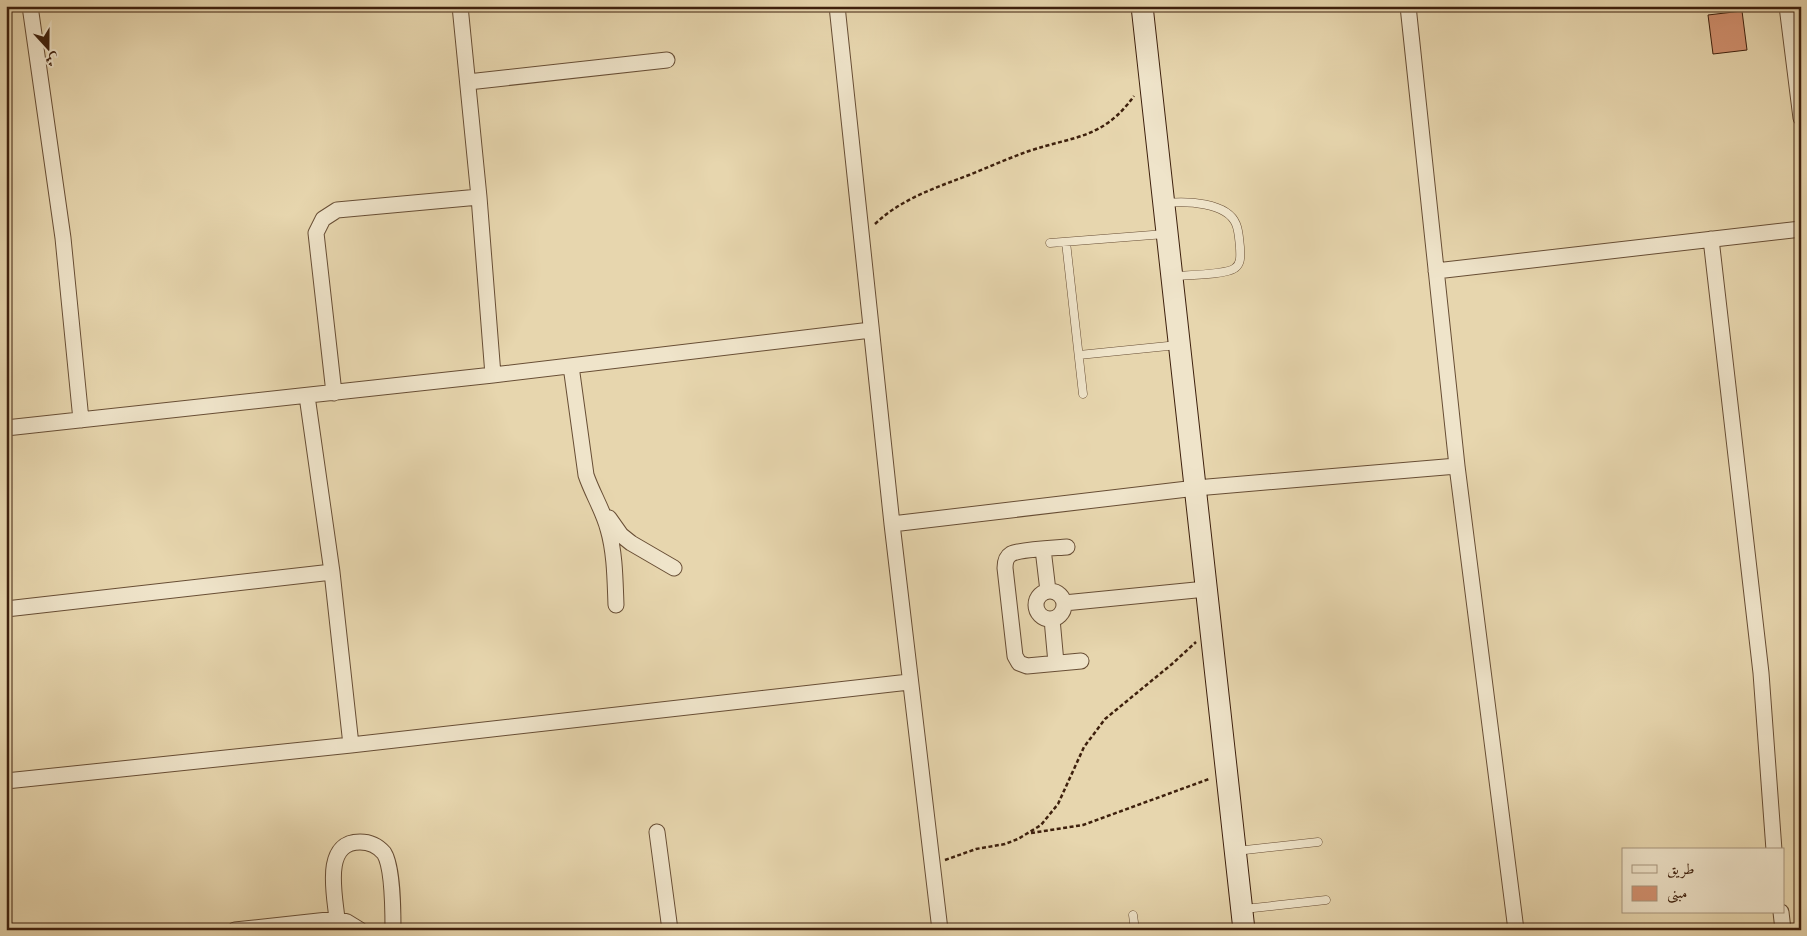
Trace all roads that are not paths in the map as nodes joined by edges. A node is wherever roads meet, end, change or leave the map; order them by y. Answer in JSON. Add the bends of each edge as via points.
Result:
{"nodes":[{"id":1,"x":30,"y":6,"type":"edge"},
{"id":2,"x":460,"y":6,"type":"edge"},
{"id":3,"x":837,"y":6,"type":"edge"},
{"id":4,"x":1142,"y":6,"type":"edge"},
{"id":5,"x":1408,"y":6,"type":"edge"},
{"id":6,"x":1787,"y":6,"type":"edge"},
{"id":7,"x":667,"y":60,"type":"dead end"},
{"id":8,"x":1798,"y":71,"type":"edge"},
{"id":9,"x":468,"y":82,"type":"junction"},
{"id":10,"x":1801,"y":118,"type":"edge"},
{"id":11,"x":479,"y":197,"type":"junction"},
{"id":12,"x":1164,"y":203,"type":"junction"},
{"id":13,"x":1801,"y":229,"type":"edge"},
{"id":14,"x":1167,"y":234,"type":"junction"},
{"id":15,"x":1711,"y":239,"type":"junction"},
{"id":16,"x":1066,"y":242,"type":"junction"},
{"id":17,"x":1050,"y":243,"type":"dead end"},
{"id":18,"x":1436,"y":271,"type":"junction"},
{"id":19,"x":1172,"y":277,"type":"junction"},
{"id":20,"x":871,"y":330,"type":"junction"},
{"id":21,"x":1180,"y":345,"type":"junction"},
{"id":22,"x":1079,"y":355,"type":"junction"},
{"id":23,"x":571,"y":366,"type":"junction"},
{"id":24,"x":493,"y":376,"type":"junction"},
{"id":25,"x":334,"y":393,"type":"junction"},
{"id":26,"x":1083,"y":394,"type":"dead end"},
{"id":27,"x":308,"y":396,"type":"junction"},
{"id":28,"x":81,"y":420,"type":"junction"},
{"id":29,"x":6,"y":428,"type":"edge"},
{"id":30,"x":1457,"y":466,"type":"junction"},
{"id":31,"x":1196,"y":488,"type":"junction"},
{"id":32,"x":597,"y":503,"type":"junction"},
{"id":33,"x":892,"y":524,"type":"junction"},
{"id":34,"x":1067,"y":546,"type":"dead end"},
{"id":35,"x":1043,"y":549,"type":"junction"},
{"id":36,"x":674,"y":568,"type":"dead end"},
{"id":37,"x":332,"y":572,"type":"junction"},
{"id":38,"x":1206,"y":589,"type":"junction"},
{"id":39,"x":1048,"y":591,"type":"junction"},
{"id":40,"x":1064,"y":603,"type":"junction"},
{"id":41,"x":616,"y":606,"type":"dead end"},
{"id":42,"x":1036,"y":607,"type":"junction"},
{"id":43,"x":6,"y":609,"type":"edge"},
{"id":44,"x":1010,"y":610,"type":"junction"},
{"id":45,"x":1052,"y":619,"type":"junction"},
{"id":46,"x":1081,"y":661,"type":"dead end"},
{"id":47,"x":1056,"y":663,"type":"junction"},
{"id":48,"x":910,"y":682,"type":"junction"},
{"id":49,"x":351,"y":745,"type":"junction"},
{"id":50,"x":6,"y":781,"type":"edge"},
{"id":51,"x":657,"y":832,"type":"dead end"},
{"id":52,"x":1318,"y":842,"type":"dead end"},
{"id":53,"x":1774,"y":848,"type":"edge"},
{"id":54,"x":1236,"y":851,"type":"junction"},
{"id":55,"x":1326,"y":900,"type":"dead end"},
{"id":56,"x":1781,"y":914,"type":"edge"},
{"id":57,"x":1133,"y":915,"type":"dead end"},
{"id":58,"x":337,"y":919,"type":"junction"},
{"id":59,"x":1243,"y":919,"type":"edge"},
{"id":60,"x":235,"y":930,"type":"edge"},
{"id":61,"x":360,"y":930,"type":"edge"},
{"id":62,"x":393,"y":930,"type":"edge"},
{"id":63,"x":670,"y":930,"type":"edge"},
{"id":64,"x":940,"y":930,"type":"edge"},
{"id":65,"x":1135,"y":930,"type":"edge"},
{"id":66,"x":1516,"y":930,"type":"edge"},
{"id":67,"x":1783,"y":930,"type":"edge"}],
"edges":[{"from":1,"to":28,"type":"street","via":[[63,238]]},
{"from":2,"to":9,"type":"street"},
{"from":3,"to":20,"type":"street"},
{"from":4,"to":12,"type":"street"},
{"from":5,"to":18,"type":"street"},
{"from":6,"to":8,"type":"street"},
{"from":7,"to":9,"type":"street"},
{"from":8,"to":10,"type":"street"},
{"from":9,"to":11,"type":"street"},
{"from":11,"to":24,"type":"street"},
{"from":11,"to":25,"type":"street","via":[[337,210],[323,219],[316,233]]},
{"from":12,"to":14,"type":"street"},
{"from":12,"to":19,"type":"lane","via":[[1189,202],[1220,209],[1233,218],[1239,232],[1240,260],[1235,269]]},
{"from":13,"to":15,"type":"street"},
{"from":14,"to":16,"type":"lane"},
{"from":14,"to":19,"type":"street"},
{"from":15,"to":18,"type":"street"},
{"from":15,"to":53,"type":"street","via":[[1761,673]]},
{"from":16,"to":17,"type":"lane"},
{"from":16,"to":22,"type":"lane"},
{"from":18,"to":30,"type":"street"},
{"from":19,"to":21,"type":"street"},
{"from":20,"to":23,"type":"street"},
{"from":20,"to":33,"type":"street"},
{"from":21,"to":22,"type":"lane"},
{"from":21,"to":31,"type":"street"},
{"from":22,"to":26,"type":"lane"},
{"from":23,"to":24,"type":"street"},
{"from":23,"to":32,"type":"street","via":[[585,467]]},
{"from":24,"to":25,"type":"street"},
{"from":25,"to":27,"type":"street"},
{"from":27,"to":28,"type":"street"},
{"from":27,"to":37,"type":"street"},
{"from":28,"to":29,"type":"street"},
{"from":30,"to":31,"type":"street"},
{"from":30,"to":66,"type":"street"},
{"from":31,"to":33,"type":"street"},
{"from":31,"to":38,"type":"street"},
{"from":32,"to":36,"type":"street","via":[[626,539]]},
{"from":32,"to":41,"type":"street","via":[[611,539]]},
{"from":33,"to":48,"type":"street"},
{"from":34,"to":35,"type":"street"},
{"from":35,"to":39,"type":"street"},
{"from":35,"to":44,"type":"street","via":[[1014,553],[1007,559],[1005,568]]},
{"from":37,"to":43,"type":"street"},
{"from":37,"to":49,"type":"street"},
{"from":38,"to":40,"type":"street"},
{"from":38,"to":54,"type":"street"},
{"from":39,"to":40,"type":"street","via":[[1057,593]]},
{"from":39,"to":42,"type":"street","via":[[1037,598]]},
{"from":40,"to":45,"type":"street","via":[[1062,612]]},
{"from":42,"to":44,"type":"street"},
{"from":42,"to":45,"type":"street","via":[[1039,615]]},
{"from":44,"to":47,"type":"street","via":[[1015,656],[1019,663],[1027,666]]},
{"from":45,"to":47,"type":"street"},
{"from":46,"to":47,"type":"street"},
{"from":48,"to":49,"type":"street"},
{"from":48,"to":64,"type":"street"},
{"from":49,"to":50,"type":"street"},
{"from":51,"to":63,"type":"street"},
{"from":52,"to":54,"type":"lane"},
{"from":54,"to":59,"type":"street"},
{"from":55,"to":59,"type":"lane"},
{"from":56,"to":67,"type":"street"},
{"from":57,"to":65,"type":"lane"},
{"from":58,"to":60,"type":"street"},
{"from":58,"to":61,"type":"street"},
{"from":58,"to":62,"type":"street","via":[[334,861],[346,845],[366,842],[380,849],[388,862]]}]}
